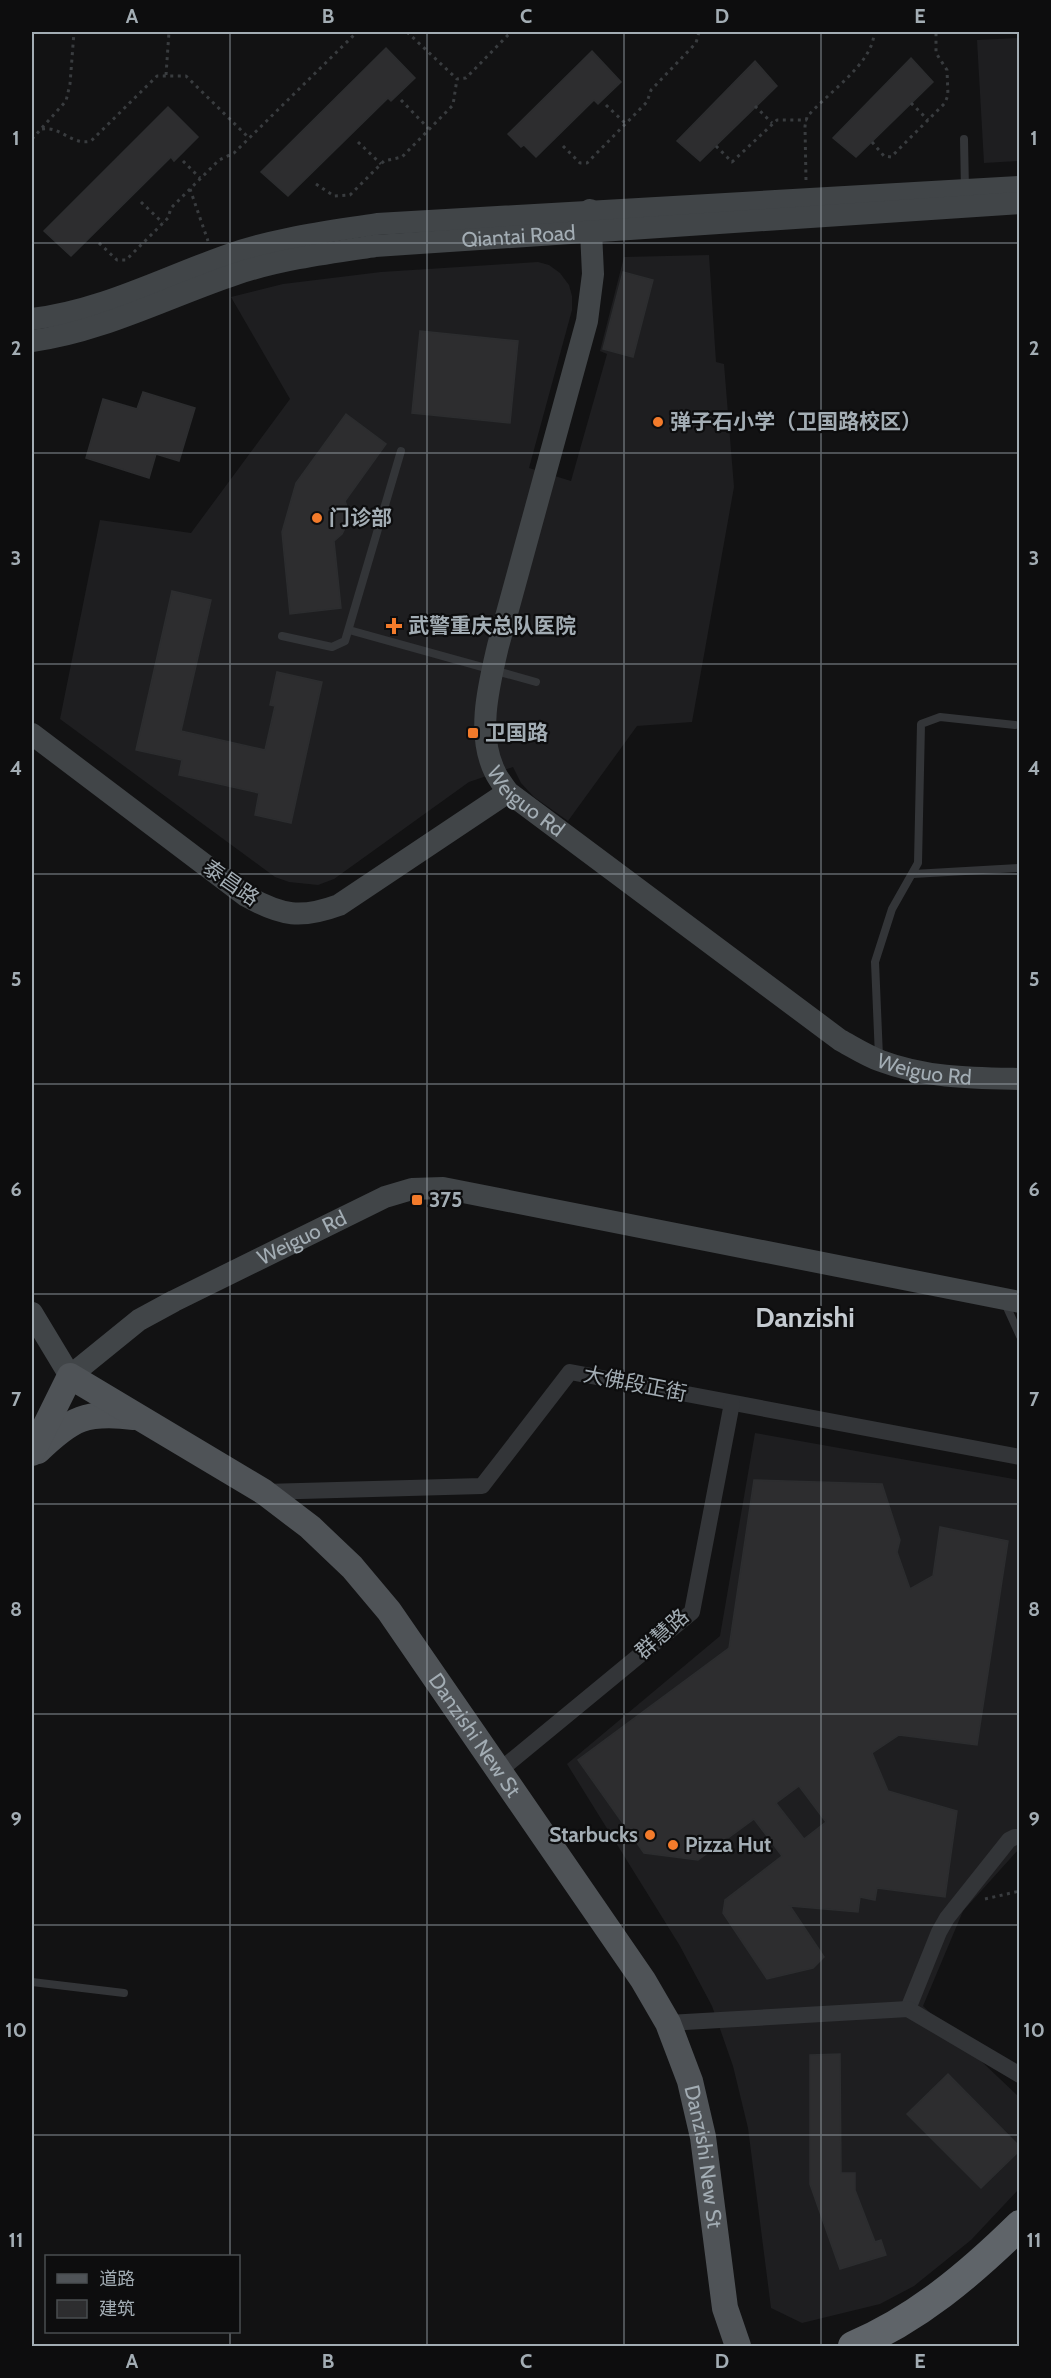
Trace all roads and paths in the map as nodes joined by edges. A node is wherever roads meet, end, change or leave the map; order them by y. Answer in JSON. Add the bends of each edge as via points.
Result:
{"nodes":[{"id":1,"x":74,"y":32,"type":"edge"},
{"id":2,"x":169,"y":32,"type":"edge"},
{"id":3,"x":357,"y":32,"type":"edge"},
{"id":4,"x":407,"y":32,"type":"edge"},
{"id":5,"x":511,"y":32,"type":"edge"},
{"id":6,"x":699,"y":32,"type":"edge"},
{"id":7,"x":874,"y":32,"type":"edge"},
{"id":8,"x":936,"y":32,"type":"edge"},
{"id":9,"x":166,"y":75,"type":"junction"},
{"id":10,"x":457,"y":79,"type":"junction"},
{"id":11,"x":401,"y":100,"type":"dead end"},
{"id":12,"x":911,"y":103,"type":"dead end"},
{"id":13,"x":606,"y":105,"type":"dead end"},
{"id":14,"x":755,"y":106,"type":"dead end"},
{"id":15,"x":807,"y":120,"type":"junction"},
{"id":16,"x":928,"y":120,"type":"junction"},
{"id":17,"x":772,"y":123,"type":"junction"},
{"id":18,"x":626,"y":124,"type":"junction"},
{"id":19,"x":42,"y":129,"type":"junction"},
{"id":20,"x":429,"y":129,"type":"junction"},
{"id":21,"x":249,"y":138,"type":"junction"},
{"id":22,"x":32,"y":139,"type":"edge"},
{"id":23,"x":964,"y":139,"type":"dead end"},
{"id":24,"x":358,"y":142,"type":"dead end"},
{"id":25,"x":872,"y":142,"type":"dead end"},
{"id":26,"x":563,"y":146,"type":"dead end"},
{"id":27,"x":716,"y":146,"type":"dead end"},
{"id":28,"x":183,"y":161,"type":"dead end"},
{"id":29,"x":381,"y":164,"type":"junction"},
{"id":30,"x":200,"y":178,"type":"junction"},
{"id":31,"x":806,"y":182,"type":"dead end"},
{"id":32,"x":316,"y":184,"type":"dead end"},
{"id":33,"x":1020,"y":187,"type":"edge"},
{"id":34,"x":190,"y":189,"type":"junction"},
{"id":35,"x":966,"y":198,"type":"junction"},
{"id":36,"x":141,"y":202,"type":"dead end"},
{"id":37,"x":1020,"y":203,"type":"edge"},
{"id":38,"x":591,"y":221,"type":"junction"},
{"id":39,"x":164,"y":223,"type":"junction"},
{"id":40,"x":205,"y":233,"type":"dead end"},
{"id":41,"x":99,"y":243,"type":"dead end"},
{"id":42,"x":32,"y":319,"type":"edge"},
{"id":43,"x":32,"y":341,"type":"edge"},
{"id":44,"x":402,"y":451,"type":"dead end"},
{"id":45,"x":349,"y":630,"type":"junction"},
{"id":46,"x":282,"y":636,"type":"dead end"},
{"id":47,"x":493,"y":670,"type":"junction"},
{"id":48,"x":536,"y":682,"type":"dead end"},
{"id":49,"x":1016,"y":725,"type":"dead end"},
{"id":50,"x":32,"y":734,"type":"edge"},
{"id":51,"x":508,"y":792,"type":"junction"},
{"id":52,"x":1020,"y":868,"type":"edge"},
{"id":53,"x":913,"y":873,"type":"junction"},
{"id":54,"x":880,"y":1060,"type":"junction"},
{"id":55,"x":1020,"y":1079,"type":"edge"},
{"id":56,"x":1012,"y":1301,"type":"edge"},
{"id":57,"x":32,"y":1313,"type":"edge"},
{"id":58,"x":1020,"y":1336,"type":"edge"},
{"id":59,"x":70,"y":1376,"type":"junction"},
{"id":60,"x":732,"y":1403,"type":"junction"},
{"id":61,"x":140,"y":1418,"type":"junction"},
{"id":62,"x":32,"y":1455,"type":"edge"},
{"id":63,"x":1020,"y":1457,"type":"edge"},
{"id":64,"x":264,"y":1492,"type":"junction"},
{"id":65,"x":499,"y":1771,"type":"junction"},
{"id":66,"x":1020,"y":1837,"type":"edge"},
{"id":67,"x":1020,"y":1891,"type":"edge"},
{"id":68,"x":957,"y":1906,"type":"junction"},
{"id":69,"x":32,"y":1982,"type":"edge"},
{"id":70,"x":124,"y":1994,"type":"dead end"},
{"id":71,"x":908,"y":2009,"type":"junction"},
{"id":72,"x":668,"y":2023,"type":"junction"},
{"id":73,"x":1020,"y":2076,"type":"edge"},
{"id":74,"x":1020,"y":2225,"type":"edge"},
{"id":75,"x":725,"y":2308,"type":"junction"},
{"id":76,"x":723,"y":2346,"type":"edge"},
{"id":77,"x":738,"y":2346,"type":"edge"},
{"id":78,"x":853,"y":2346,"type":"edge"}],
"edges":[{"from":1,"to":19,"type":"path","via":[[69,92],[61,109]]},
{"from":2,"to":9,"type":"path"},
{"from":3,"to":21,"type":"path"},
{"from":4,"to":10,"type":"path"},
{"from":5,"to":10,"type":"path","via":[[466,78]]},
{"from":6,"to":18,"type":"path","via":[[696,43],[651,90],[647,102]]},
{"from":7,"to":15,"type":"path","via":[[867,55]]},
{"from":8,"to":16,"type":"path","via":[[936,54],[947,70],[948,95]]},
{"from":9,"to":19,"type":"path","via":[[157,76],[91,141],[77,142],[55,129]]},
{"from":9,"to":21,"type":"path","via":[[190,79]]},
{"from":10,"to":20,"type":"path","via":[[453,105]]},
{"from":11,"to":20,"type":"path"},
{"from":12,"to":16,"type":"path"},
{"from":13,"to":18,"type":"path"},
{"from":14,"to":17,"type":"path"},
{"from":15,"to":17,"type":"path","via":[[782,119]]},
{"from":15,"to":31,"type":"path"},
{"from":16,"to":25,"type":"path","via":[[891,157],[884,156]]},
{"from":17,"to":27,"type":"path","via":[[735,161],[730,161]]},
{"from":18,"to":26,"type":"path","via":[[587,163],[580,163]]},
{"from":19,"to":22,"type":"path"},
{"from":20,"to":29,"type":"path","via":[[402,157]]},
{"from":21,"to":30,"type":"path"},
{"from":23,"to":35,"type":"lane"},
{"from":24,"to":29,"type":"path"},
{"from":28,"to":30,"type":"path"},
{"from":29,"to":32,"type":"path","via":[[350,195],[334,196]]},
{"from":30,"to":34,"type":"path"},
{"from":33,"to":35,"type":"street","name":"Qiantai Road"},
{"from":34,"to":39,"type":"path","via":[[171,208]]},
{"from":34,"to":40,"type":"path"},
{"from":35,"to":37,"type":"street","name":"Qiantai Road"},
{"from":35,"to":38,"type":"street","name":"Qiantai Road"},
{"from":36,"to":39,"type":"path"},
{"from":38,"to":42,"type":"street","name":"Qiantai Road","via":[[377,224],[307,235],[231,254],[86,310]]},
{"from":38,"to":43,"type":"street","name":"Qiantai Road","via":[[308,255],[238,273],[90,327]]},
{"from":38,"to":47,"type":"street","name":"Weiguo Rd","via":[[593,274],[587,321]]},
{"from":39,"to":41,"type":"path","via":[[124,261],[117,260]]},
{"from":44,"to":45,"type":"lane"},
{"from":45,"to":46,"type":"lane","via":[[345,641],[332,647]]},
{"from":45,"to":47,"type":"lane"},
{"from":47,"to":48,"type":"lane"},
{"from":47,"to":51,"type":"street","name":"Weiguo Rd","via":[[486,721],[488,749],[495,772]]},
{"from":49,"to":53,"type":"lane","via":[[940,717],[921,724],[918,863]]},
{"from":50,"to":51,"type":"street","name":"泰昌路","via":[[246,896],[263,906],[302,915],[339,905]]},
{"from":51,"to":54,"type":"street","name":"Weiguo Rd","via":[[840,1040]]},
{"from":52,"to":53,"type":"lane"},
{"from":53,"to":54,"type":"lane","via":[[892,909],[875,962]]},
{"from":54,"to":55,"type":"street","name":"Weiguo Rd","via":[[950,1077]]},
{"from":56,"to":58,"type":"lane"},
{"from":56,"to":59,"type":"street","name":"Weiguo Rd","via":[[443,1188],[412,1190],[385,1197],[139,1320]]},
{"from":57,"to":59,"type":"street"},
{"from":59,"to":61,"type":"main road","name":"Danzishi New St"},
{"from":59,"to":62,"type":"main road"},
{"from":60,"to":63,"type":"street","name":"大佛段正街"},
{"from":60,"to":64,"type":"street","name":"大佛段正街","via":[[570,1372],[482,1486]]},
{"from":60,"to":65,"type":"street","name":"群慧路","via":[[692,1612]]},
{"from":61,"to":62,"type":"main road","via":[[106,1414],[87,1417],[70,1423]]},
{"from":61,"to":64,"type":"main road","name":"Danzishi New St"},
{"from":64,"to":65,"type":"main road","name":"Danzishi New St","via":[[310,1527],[352,1567],[389,1611]]},
{"from":65,"to":72,"type":"main road","name":"Danzishi New St","via":[[643,1980]]},
{"from":66,"to":68,"type":"street","via":[[1009,1840]]},
{"from":67,"to":68,"type":"path"},
{"from":68,"to":71,"type":"street","via":[[939,1932]]},
{"from":69,"to":70,"type":"lane"},
{"from":71,"to":72,"type":"street"},
{"from":71,"to":73,"type":"street"},
{"from":72,"to":75,"type":"main road","name":"Danzishi New St","via":[[690,2082],[703,2137]]},
{"from":74,"to":78,"type":"highway","via":[[967,2276],[928,2306]]},
{"from":75,"to":76,"type":"main road"},
{"from":75,"to":77,"type":"main road"}]}
